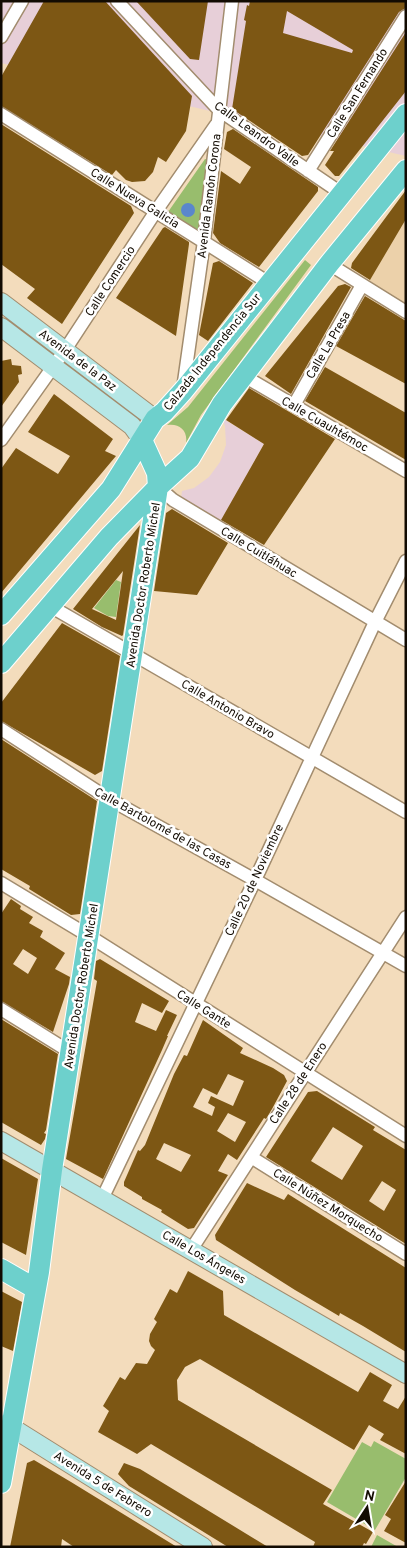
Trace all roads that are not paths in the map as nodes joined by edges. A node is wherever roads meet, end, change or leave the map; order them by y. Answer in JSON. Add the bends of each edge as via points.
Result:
{"nodes":[{"id":1,"x":22,"y":1,"type":"edge"},
{"id":2,"x":117,"y":1,"type":"edge"},
{"id":3,"x":232,"y":1,"type":"edge"},
{"id":4,"x":406,"y":16,"type":"edge"},
{"id":5,"x":1,"y":37,"type":"edge"},
{"id":6,"x":1,"y":114,"type":"edge"},
{"id":7,"x":406,"y":114,"type":"edge"},
{"id":8,"x":218,"y":116,"type":"junction"},
{"id":9,"x":406,"y":170,"type":"edge"},
{"id":10,"x":308,"y":171,"type":"junction"},
{"id":11,"x":341,"y":193,"type":"junction"},
{"id":12,"x":156,"y":211,"type":"junction"},
{"id":13,"x":204,"y":241,"type":"junction"},
{"id":14,"x":328,"y":264,"type":"junction"},
{"id":15,"x":269,"y":283,"type":"junction"},
{"id":16,"x":362,"y":286,"type":"junction"},
{"id":17,"x":1,"y":302,"type":"edge"},
{"id":18,"x":406,"y":312,"type":"edge"},
{"id":19,"x":1,"y":327,"type":"edge"},
{"id":20,"x":65,"y":350,"type":"junction"},
{"id":21,"x":53,"y":366,"type":"junction"},
{"id":22,"x":244,"y":376,"type":"junction"},
{"id":23,"x":183,"y":391,"type":"junction"},
{"id":24,"x":294,"y":406,"type":"junction"},
{"id":25,"x":155,"y":419,"type":"junction"},
{"id":26,"x":1,"y":440,"type":"edge"},
{"id":27,"x":142,"y":440,"type":"junction"},
{"id":28,"x":406,"y":471,"type":"edge"},
{"id":29,"x":158,"y":487,"type":"junction"},
{"id":30,"x":406,"y":561,"type":"edge"},
{"id":31,"x":50,"y":606,"type":"junction"},
{"id":32,"x":1,"y":614,"type":"edge"},
{"id":33,"x":375,"y":622,"type":"junction"},
{"id":34,"x":406,"y":640,"type":"edge"},
{"id":35,"x":132,"y":653,"type":"junction"},
{"id":36,"x":1,"y":663,"type":"edge"},
{"id":37,"x":1,"y":729,"type":"edge"},
{"id":38,"x":312,"y":758,"type":"junction"},
{"id":39,"x":109,"y":799,"type":"junction"},
{"id":40,"x":406,"y":812,"type":"edge"},
{"id":41,"x":255,"y":880,"type":"junction"},
{"id":42,"x":1,"y":883,"type":"edge"},
{"id":43,"x":406,"y":917,"type":"edge"},
{"id":44,"x":89,"y":936,"type":"junction"},
{"id":45,"x":382,"y":953,"type":"junction"},
{"id":46,"x":406,"y":966,"type":"edge"},
{"id":47,"x":195,"y":1003,"type":"junction"},
{"id":48,"x":1,"y":1009,"type":"edge"},
{"id":49,"x":70,"y":1052,"type":"junction"},
{"id":50,"x":305,"y":1073,"type":"junction"},
{"id":51,"x":406,"y":1136,"type":"edge"},
{"id":52,"x":1,"y":1141,"type":"edge"},
{"id":53,"x":251,"y":1157,"type":"junction"},
{"id":54,"x":52,"y":1170,"type":"junction"},
{"id":55,"x":102,"y":1199,"type":"junction"},
{"id":56,"x":191,"y":1250,"type":"junction"},
{"id":57,"x":406,"y":1254,"type":"edge"},
{"id":58,"x":1,"y":1269,"type":"edge"},
{"id":59,"x":36,"y":1289,"type":"junction"},
{"id":60,"x":406,"y":1374,"type":"edge"},
{"id":61,"x":6,"y":1425,"type":"edge"},
{"id":62,"x":1,"y":1483,"type":"edge"},
{"id":63,"x":203,"y":1547,"type":"edge"}],
"edges":[{"from":1,"to":5,"type":"street"},
{"from":2,"to":8,"type":"street","name":"Calle Leandro Valle"},
{"from":3,"to":8,"type":"street","name":"Avenida Ramón Corona"},
{"from":4,"to":10,"type":"street","name":"Calle San Fernando"},
{"from":6,"to":12,"type":"street","name":"Calle Nueva Galicia"},
{"from":7,"to":11,"type":"main road","name":"Calzada Independencia Sur"},
{"from":8,"to":10,"type":"street","name":"Calle Leandro Valle"},
{"from":8,"to":12,"type":"street","name":"Calle Comercio"},
{"from":8,"to":13,"type":"street","name":"Avenida Ramón Corona"},
{"from":9,"to":14,"type":"main road"},
{"from":10,"to":11,"type":"street","name":"Calle Leandro Valle"},
{"from":11,"to":15,"type":"main road","name":"Calzada Independencia Sur"},
{"from":12,"to":13,"type":"street","name":"Calle Nueva Galicia"},
{"from":12,"to":20,"type":"street","name":"Calle Comercio"},
{"from":13,"to":15,"type":"street","name":"Calle Nueva Galicia"},
{"from":13,"to":23,"type":"street","name":"Avenida Ramón Corona"},
{"from":14,"to":16,"type":"street"},
{"from":14,"to":22,"type":"main road"},
{"from":15,"to":23,"type":"main road","name":"Calzada Independencia Sur"},
{"from":16,"to":18,"type":"street"},
{"from":16,"to":24,"type":"street","name":"Calle La Presa"},
{"from":17,"to":20,"type":"street","name":"Avenida de la Paz"},
{"from":19,"to":21,"type":"street","name":"Avenida de la Paz"},
{"from":20,"to":21,"type":"street","name":"Calle Comercio"},
{"from":20,"to":25,"type":"street","name":"Avenida de la Paz"},
{"from":21,"to":26,"type":"street","name":"Calle Comercio"},
{"from":21,"to":27,"type":"street","name":"Avenida de la Paz","via":[[132,426]]},
{"from":22,"to":24,"type":"street","name":"Calle Cuauhtémoc"},
{"from":22,"to":29,"type":"main road","via":[[222,404],[190,458]]},
{"from":23,"to":25,"type":"main road","name":"Calzada Independencia Sur"},
{"from":24,"to":28,"type":"street","name":"Calle Cuauhtémoc"},
{"from":25,"to":27,"type":"main road","name":"Calzada Independencia Sur"},
{"from":27,"to":29,"type":"main road","via":[[157,472]]},
{"from":27,"to":32,"type":"main road","name":"Calzada Independencia Sur","via":[[111,489]]},
{"from":29,"to":31,"type":"main road","via":[[109,537]]},
{"from":29,"to":33,"type":"street","name":"Calle Cuitláhuac","via":[[173,500]]},
{"from":29,"to":35,"type":"main road","name":"Avenida Doctor Roberto Michel"},
{"from":30,"to":33,"type":"street","name":"Calle 20 de Noviembre"},
{"from":31,"to":35,"type":"street","name":"Calle Antonio Bravo"},
{"from":31,"to":36,"type":"main road"},
{"from":33,"to":34,"type":"street","name":"Calle Cuitláhuac"},
{"from":33,"to":38,"type":"street","name":"Calle 20 de Noviembre"},
{"from":35,"to":38,"type":"street","name":"Calle Antonio Bravo"},
{"from":35,"to":39,"type":"main road","name":"Avenida Doctor Roberto Michel"},
{"from":37,"to":39,"type":"street","name":"Calle Bartolomé de las Casas"},
{"from":38,"to":40,"type":"street","name":"Calle Antonio Bravo"},
{"from":38,"to":41,"type":"street","name":"Calle 20 de Noviembre"},
{"from":39,"to":41,"type":"street","name":"Calle Bartolomé de las Casas"},
{"from":39,"to":44,"type":"main road","name":"Avenida Doctor Roberto Michel"},
{"from":41,"to":45,"type":"street","name":"Calle Bartolomé de las Casas"},
{"from":41,"to":47,"type":"street","name":"Calle 20 de Noviembre"},
{"from":42,"to":44,"type":"street","name":"Calle Gante"},
{"from":43,"to":45,"type":"street","name":"Calle 28 de Enero"},
{"from":44,"to":47,"type":"street","name":"Calle Gante"},
{"from":44,"to":49,"type":"main road","name":"Avenida Doctor Roberto Michel"},
{"from":45,"to":46,"type":"street","name":"Calle Bartolomé de las Casas"},
{"from":45,"to":50,"type":"street","name":"Calle 28 de Enero"},
{"from":47,"to":50,"type":"street","name":"Calle Gante"},
{"from":47,"to":55,"type":"street","name":"Calle 20 de Noviembre"},
{"from":48,"to":49,"type":"street"},
{"from":49,"to":54,"type":"main road","name":"Avenida Doctor Roberto Michel"},
{"from":50,"to":51,"type":"street","name":"Calle Gante"},
{"from":50,"to":53,"type":"street","name":"Calle 28 de Enero"},
{"from":52,"to":54,"type":"street","name":"Calle Los Ángeles"},
{"from":53,"to":56,"type":"street","name":"Calle 28 de Enero"},
{"from":53,"to":57,"type":"street","name":"Calle Núñez Morquecho"},
{"from":54,"to":55,"type":"street","name":"Calle Los Ángeles"},
{"from":54,"to":59,"type":"main road","name":"Avenida Doctor Roberto Michel"},
{"from":55,"to":56,"type":"street","name":"Calle Los Ángeles"},
{"from":56,"to":60,"type":"street","name":"Calle Los Ángeles"},
{"from":58,"to":59,"type":"main road"},
{"from":59,"to":61,"type":"main road","name":"Avenida Doctor Roberto Michel"},
{"from":61,"to":62,"type":"main road","name":"Avenida Doctor Roberto Michel"},
{"from":61,"to":63,"type":"street","name":"Avenida 5 de Febrero"}]}
